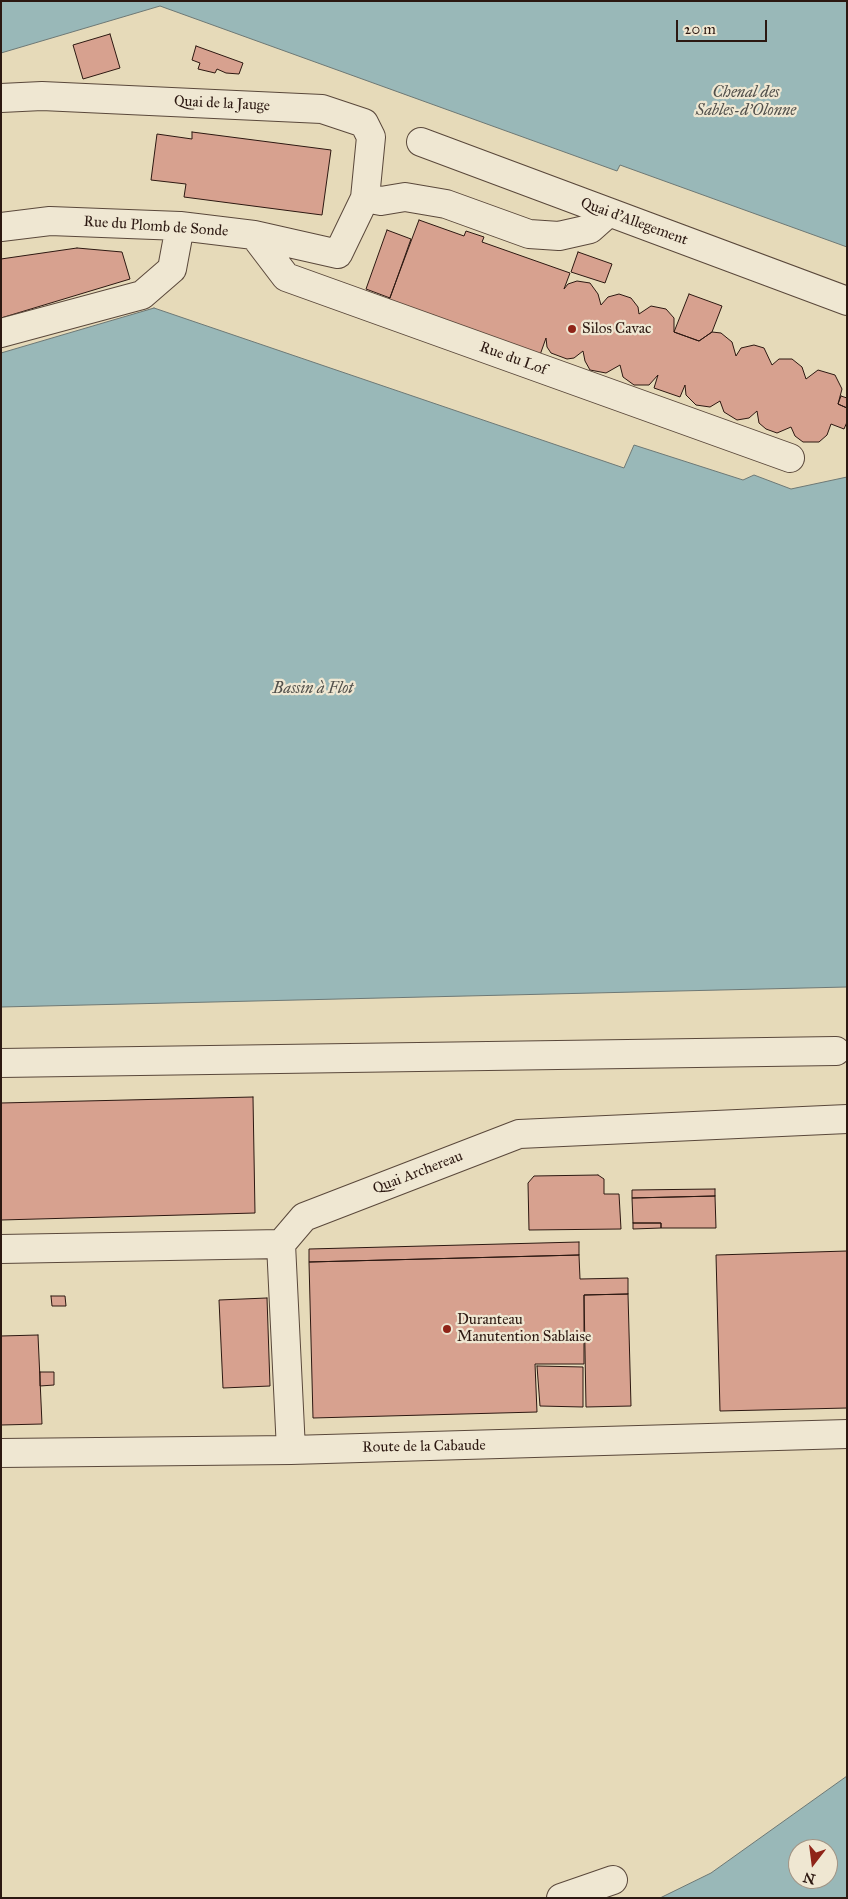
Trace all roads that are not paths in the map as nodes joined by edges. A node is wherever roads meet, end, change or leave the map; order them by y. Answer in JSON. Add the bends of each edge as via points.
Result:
{"nodes":[{"id":1,"x":1,"y":98,"type":"edge"},
{"id":2,"x":420,"y":142,"type":"dead end"},
{"id":3,"x":365,"y":198,"type":"junction"},
{"id":4,"x":608,"y":213,"type":"junction"},
{"id":5,"x":180,"y":226,"type":"junction"},
{"id":6,"x":1,"y":227,"type":"edge"},
{"id":7,"x":254,"y":235,"type":"junction"},
{"id":8,"x":338,"y":254,"type":"joint"},
{"id":9,"x":847,"y":302,"type":"edge"},
{"id":10,"x":1,"y":333,"type":"edge"},
{"id":11,"x":790,"y":458,"type":"dead end"},
{"id":12,"x":836,"y":1051,"type":"dead end"},
{"id":13,"x":1,"y":1063,"type":"edge"},
{"id":14,"x":847,"y":1119,"type":"edge"},
{"id":15,"x":281,"y":1244,"type":"junction"},
{"id":16,"x":1,"y":1249,"type":"edge"},
{"id":17,"x":847,"y":1434,"type":"edge"},
{"id":18,"x":291,"y":1450,"type":"junction"},
{"id":19,"x":1,"y":1453,"type":"edge"},
{"id":20,"x":613,"y":1880,"type":"dead end"},
{"id":21,"x":561,"y":1898,"type":"edge"}],
"edges":[{"from":1,"to":3,"type":"street","name":"Quai de la Jauge","via":[[42,96],[322,109],[364,123],[372,137]]},
{"from":2,"to":4,"type":"street","name":"Quai d'Allegement"},
{"from":3,"to":4,"type":"street","via":[[381,201],[405,197],[446,204],[529,234],[558,236],[590,229]]},
{"from":3,"to":8,"type":"street","name":"Quai de la Jauge"},
{"from":4,"to":9,"type":"street","name":"Quai d'Allegement"},
{"from":5,"to":6,"type":"street","name":"Rue du Plomb de Sonde","via":[[50,221]]},
{"from":5,"to":7,"type":"street","name":"Rue du Plomb de Sonde"},
{"from":5,"to":10,"type":"street","via":[[172,269],[142,295]]},
{"from":7,"to":8,"type":"street","name":"Rue du Plomb de Sonde"},
{"from":7,"to":11,"type":"street","name":"Rue du Lof","via":[[286,277]]},
{"from":12,"to":13,"type":"street"},
{"from":14,"to":15,"type":"street","name":"Quai Archereau","via":[[520,1134],[304,1217]]},
{"from":15,"to":16,"type":"street"},
{"from":15,"to":18,"type":"street"},
{"from":17,"to":18,"type":"street","name":"Route de la Cabaude"},
{"from":18,"to":19,"type":"street","name":"Route de la Cabaude"},
{"from":20,"to":21,"type":"street"}]}
